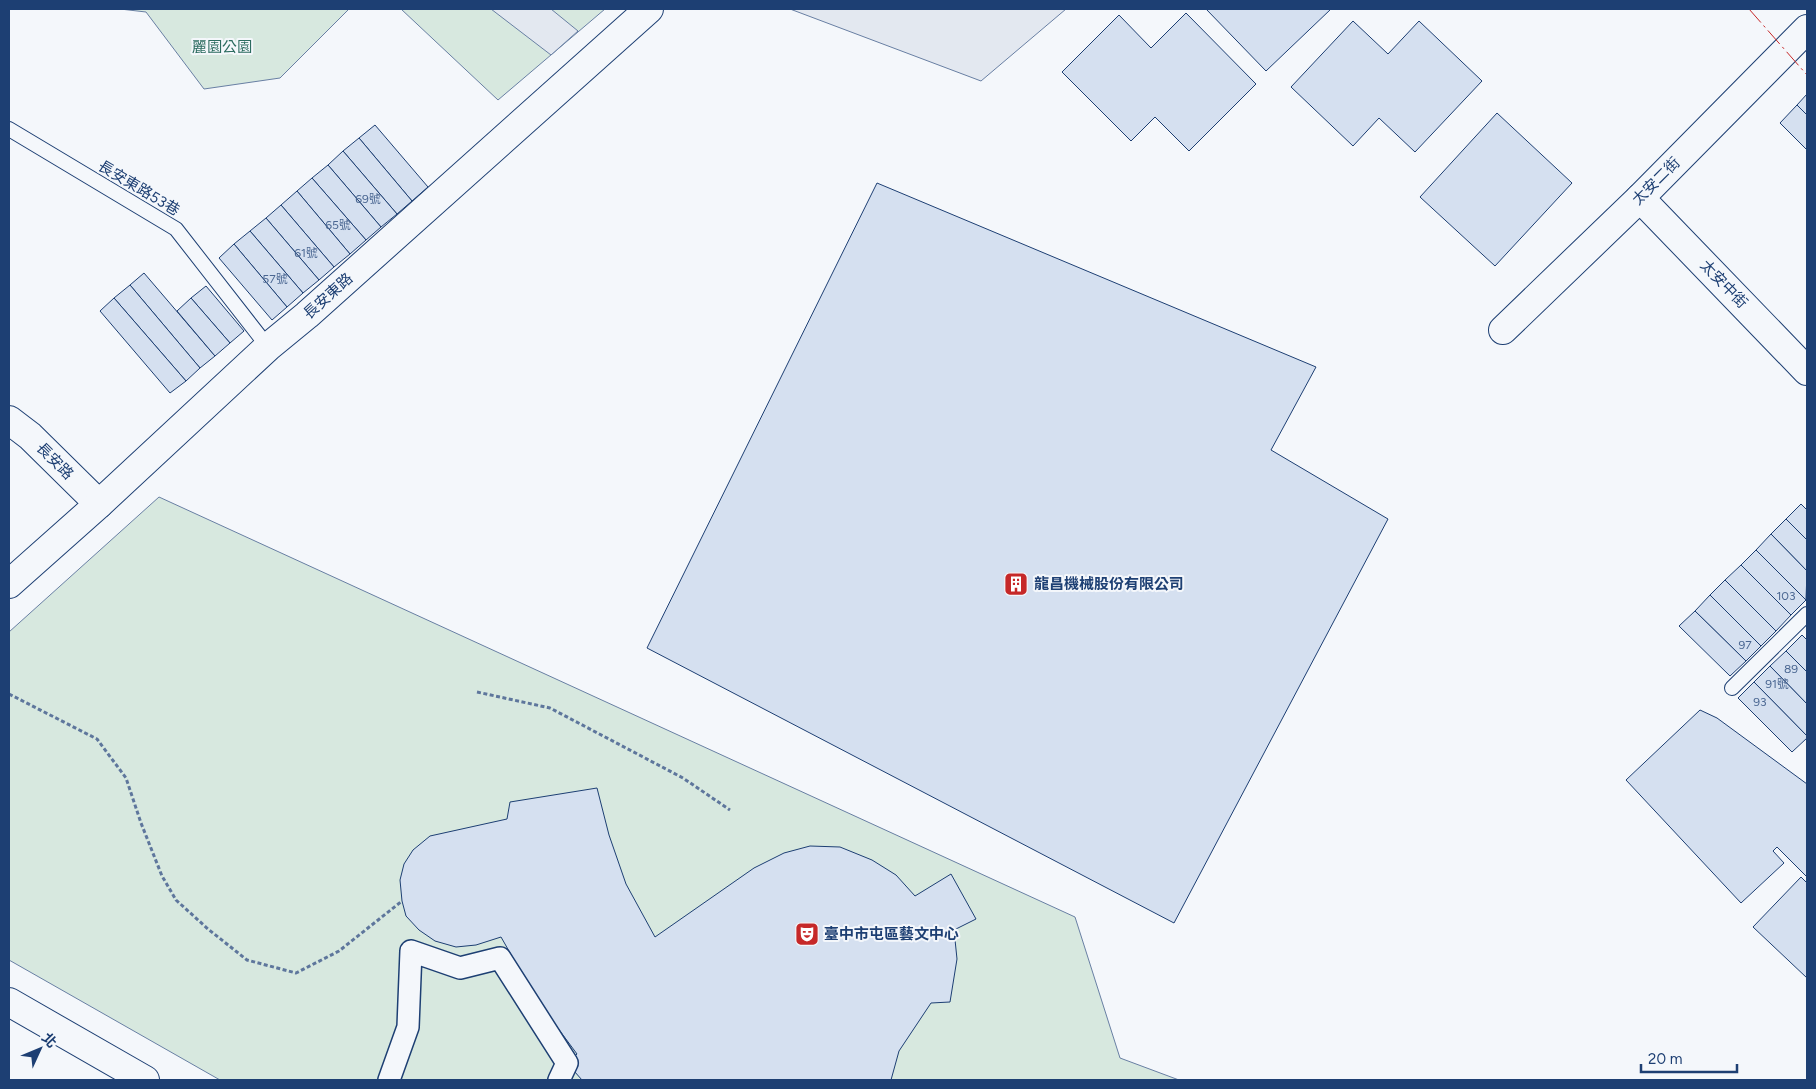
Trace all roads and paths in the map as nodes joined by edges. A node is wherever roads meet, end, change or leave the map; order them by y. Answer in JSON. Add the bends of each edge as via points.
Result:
{"nodes":[{"id":1,"x":648,"y":9,"type":"edge"},
{"id":2,"x":1807,"y":29,"type":"edge"},
{"id":3,"x":9,"y":130,"type":"edge"},
{"id":4,"x":1640,"y":198,"type":"junction"},
{"id":5,"x":1503,"y":330,"type":"dead end"},
{"id":6,"x":268,"y":347,"type":"junction"},
{"id":7,"x":1807,"y":371,"type":"edge"},
{"id":8,"x":9,"y":420,"type":"edge"},
{"id":9,"x":99,"y":504,"type":"junction"},
{"id":10,"x":9,"y":584,"type":"edge"},
{"id":11,"x":1807,"y":614,"type":"edge"},
{"id":12,"x":1732,"y":688,"type":"dead end"},
{"id":13,"x":477,"y":692,"type":"dead end"},
{"id":14,"x":9,"y":694,"type":"edge"},
{"id":15,"x":730,"y":810,"type":"dead end"},
{"id":16,"x":402,"y":901,"type":"dead end"},
{"id":17,"x":9,"y":1002,"type":"edge"},
{"id":18,"x":145,"y":1080,"type":"edge"},
{"id":19,"x":389,"y":1080,"type":"edge"},
{"id":20,"x":560,"y":1080,"type":"edge"}],
"edges":[{"from":1,"to":6,"type":"street","name":"長安東路"},
{"from":2,"to":4,"type":"street","name":"太安二街"},
{"from":3,"to":6,"type":"lane","name":"長安東路53巷","via":[[176,229]]},
{"from":4,"to":5,"type":"street","name":"太安二街"},
{"from":4,"to":7,"type":"street","name":"太安中街"},
{"from":6,"to":9,"type":"street","name":"長安東路"},
{"from":8,"to":9,"type":"street","name":"長安路","via":[[30,436]]},
{"from":9,"to":10,"type":"street","name":"長安東路"},
{"from":11,"to":12,"type":"lane"},
{"from":13,"to":15,"type":"path","via":[[550,708],[683,778]]},
{"from":14,"to":16,"type":"path","via":[[97,739],[126,778],[158,867],[176,900],[247,960],[296,973],[339,951]]},
{"from":17,"to":18,"type":"street"},
{"from":19,"to":20,"type":"street","via":[[408,1027],[411,951],[460,968],[500,958],[567,1063]]}]}
